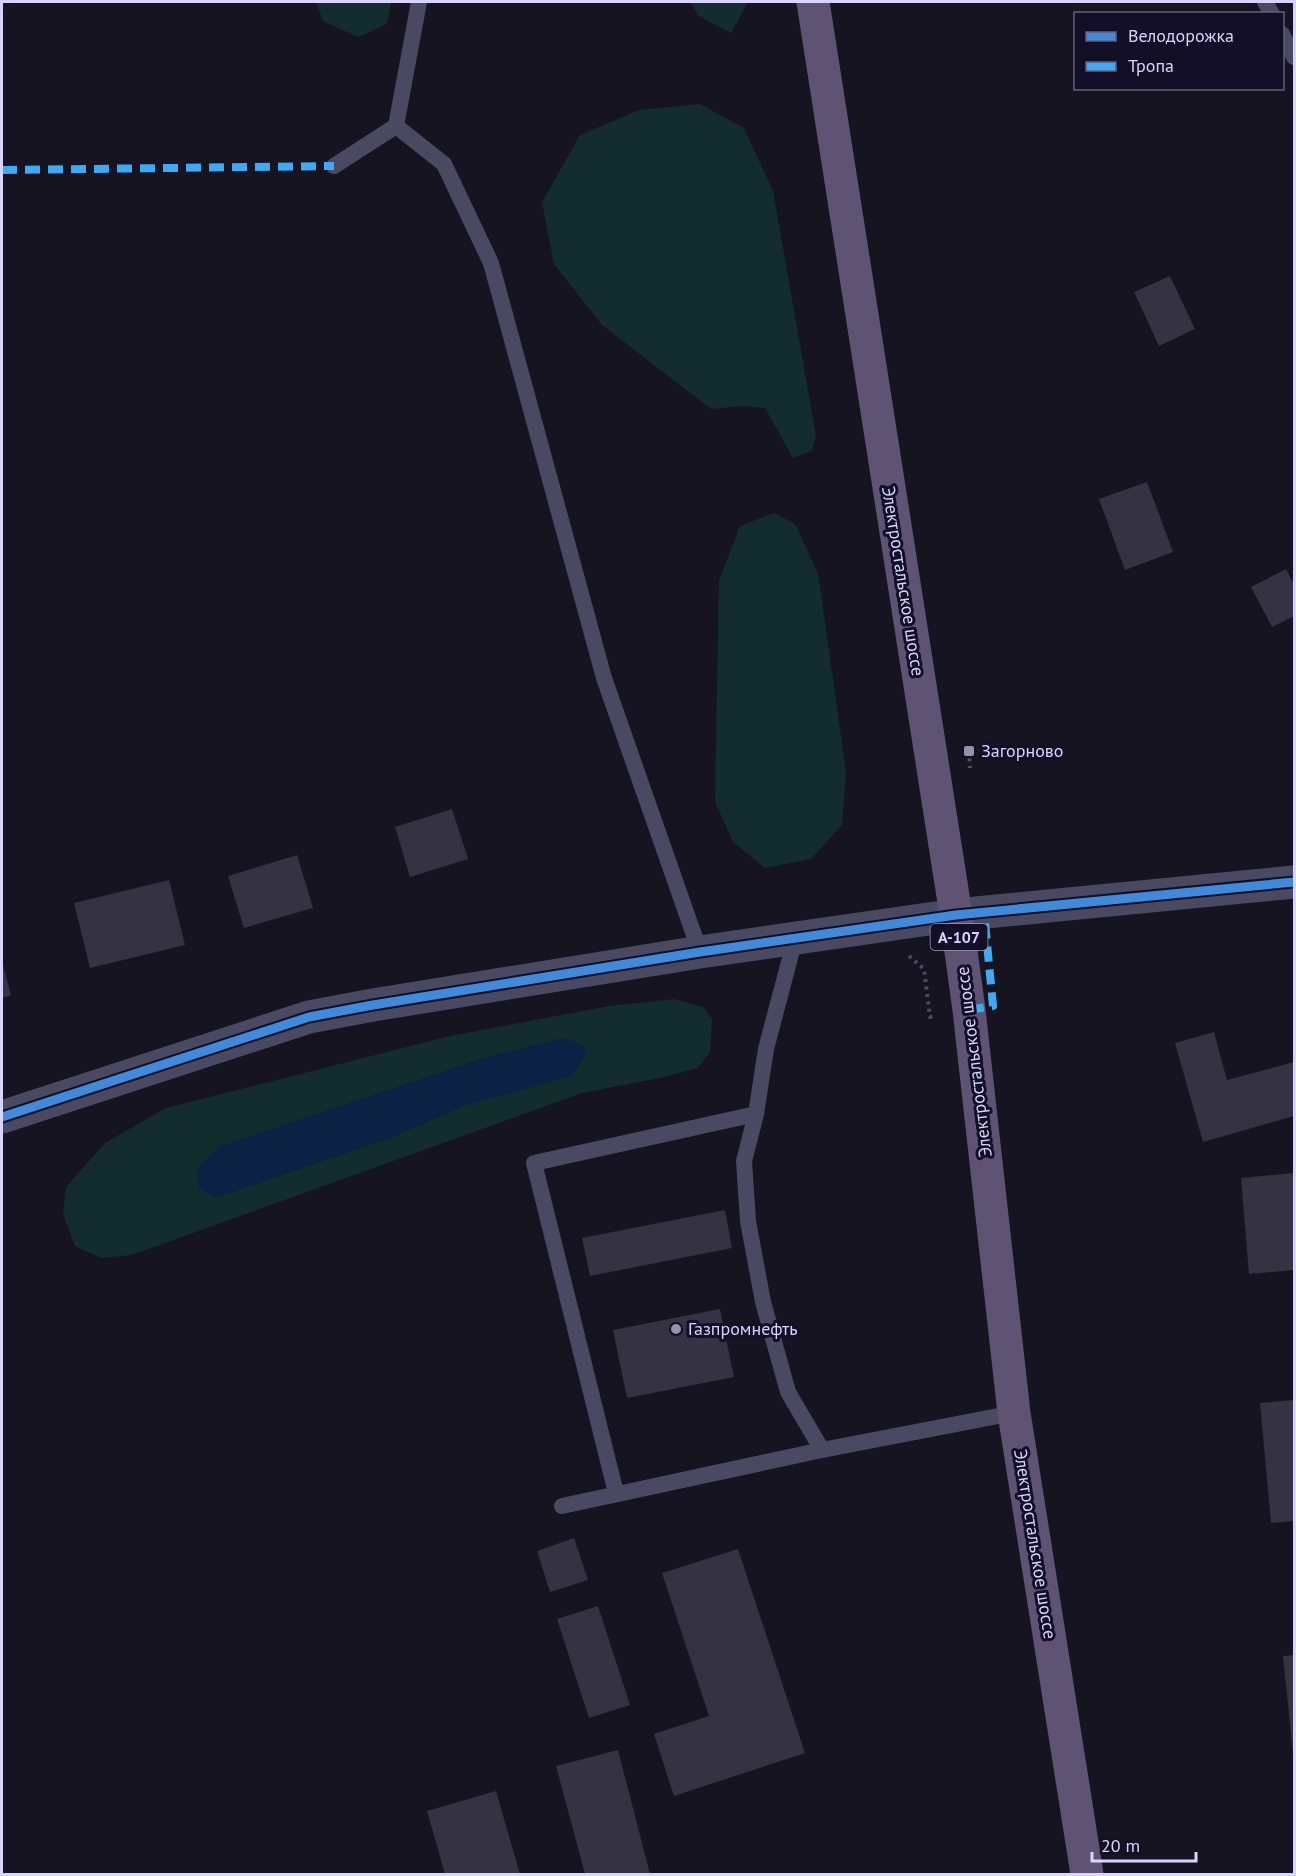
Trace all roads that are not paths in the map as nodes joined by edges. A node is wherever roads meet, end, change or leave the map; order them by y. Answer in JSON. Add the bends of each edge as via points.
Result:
{"nodes":[{"id":1,"x":419,"y":2,"type":"edge"},
{"id":2,"x":813,"y":2,"type":"edge"},
{"id":3,"x":1284,"y":38,"type":"edge"},
{"id":4,"x":1294,"y":57,"type":"edge"},
{"id":5,"x":396,"y":126,"type":"junction"},
{"id":6,"x":334,"y":166,"type":"dead end"},
{"id":7,"x":1294,"y":882,"type":"edge"},
{"id":8,"x":956,"y":915,"type":"junction"},
{"id":9,"x":795,"y":939,"type":"junction"},
{"id":10,"x":700,"y":952,"type":"junction"},
{"id":11,"x":756,"y":1114,"type":"junction"},
{"id":12,"x":2,"y":1117,"type":"edge"},
{"id":13,"x":1014,"y":1413,"type":"junction"},
{"id":14,"x":822,"y":1450,"type":"junction"},
{"id":15,"x":616,"y":1493,"type":"junction"},
{"id":16,"x":562,"y":1506,"type":"dead end"},
{"id":17,"x":1087,"y":1875,"type":"edge"}],
"edges":[{"from":1,"to":5,"type":"lane"},
{"from":2,"to":8,"type":"main road","name":"Электростальское шоссе","number":"А-107"},
{"from":3,"to":4,"type":"lane"},
{"from":5,"to":6,"type":"lane"},
{"from":5,"to":10,"type":"lane","via":[[444,164],[491,263],[604,678]]},
{"from":7,"to":8,"type":"street"},
{"from":8,"to":9,"type":"street"},
{"from":8,"to":13,"type":"main road","name":"Электростальское шоссе","number":"А-107"},
{"from":9,"to":10,"type":"street"},
{"from":9,"to":11,"type":"lane","via":[[766,1049]]},
{"from":10,"to":12,"type":"street","via":[[309,1017]]},
{"from":11,"to":14,"type":"lane","via":[[744,1161],[748,1221],[788,1392]]},
{"from":11,"to":15,"type":"lane","via":[[534,1162]]},
{"from":13,"to":14,"type":"lane"},
{"from":13,"to":17,"type":"main road","name":"Электростальское шоссе","number":"А-107"},
{"from":14,"to":15,"type":"lane"},
{"from":15,"to":16,"type":"lane"}]}
